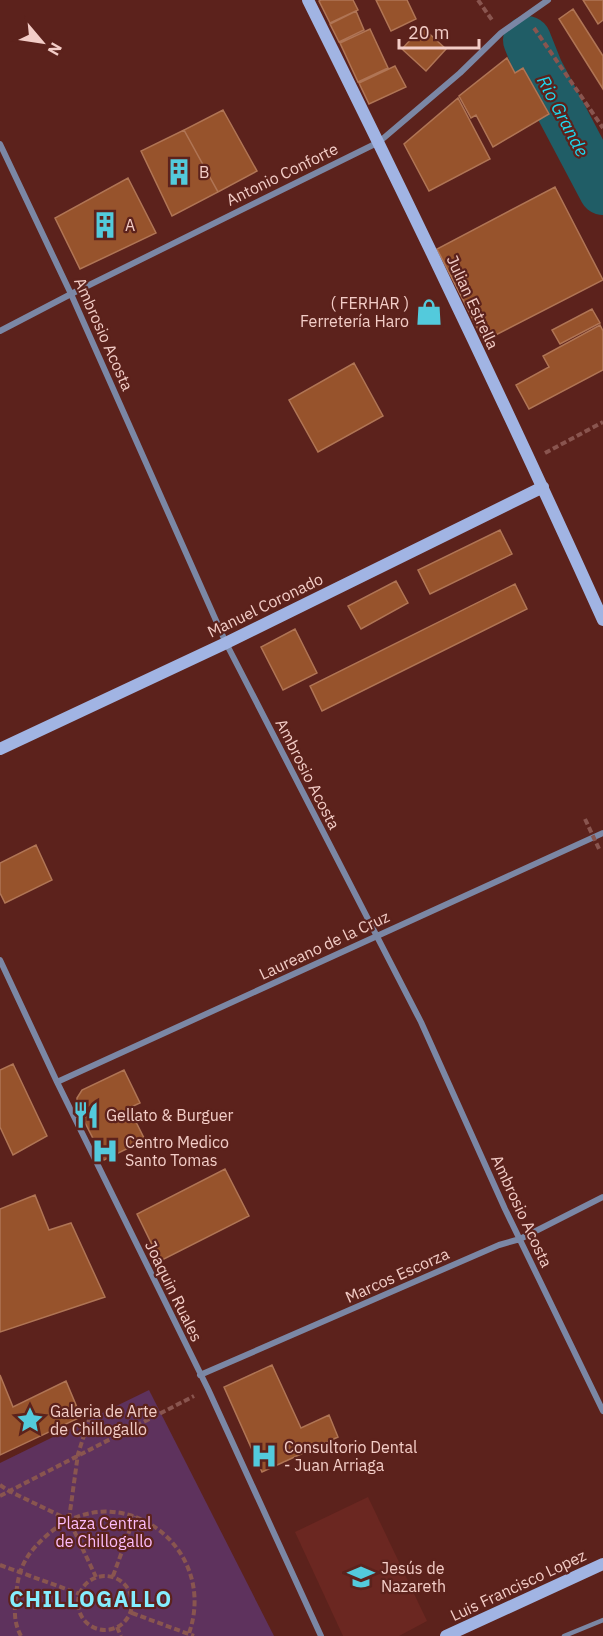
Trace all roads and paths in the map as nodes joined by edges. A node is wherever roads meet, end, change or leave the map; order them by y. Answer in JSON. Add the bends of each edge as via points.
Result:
{"nodes":[{"id":1,"x":309,"y":0,"type":"edge"},
{"id":2,"x":477,"y":0,"type":"edge"},
{"id":3,"x":548,"y":0,"type":"edge"},
{"id":4,"x":528,"y":14,"type":"junction"},
{"id":5,"x":501,"y":33,"type":"junction"},
{"id":6,"x":603,"y":128,"type":"edge"},
{"id":7,"x":379,"y":142,"type":"junction"},
{"id":8,"x":0,"y":144,"type":"edge"},
{"id":9,"x":71,"y":294,"type":"junction"},
{"id":10,"x":0,"y":331,"type":"edge"},
{"id":11,"x":603,"y":422,"type":"edge"},
{"id":12,"x":531,"y":461,"type":"junction"},
{"id":13,"x":543,"y":487,"type":"junction"},
{"id":14,"x":603,"y":620,"type":"edge"},
{"id":15,"x":226,"y":643,"type":"junction"},
{"id":16,"x":0,"y":749,"type":"edge"},
{"id":17,"x":585,"y":819,"type":"dead end"},
{"id":18,"x":603,"y":833,"type":"edge"},
{"id":19,"x":600,"y":851,"type":"dead end"},
{"id":20,"x":376,"y":937,"type":"junction"},
{"id":21,"x":0,"y":960,"type":"edge"},
{"id":22,"x":57,"y":1082,"type":"junction"},
{"id":23,"x":603,"y":1197,"type":"edge"},
{"id":24,"x":520,"y":1239,"type":"junction"},
{"id":25,"x":200,"y":1375,"type":"junction"},
{"id":26,"x":208,"y":1389,"type":"junction"},
{"id":27,"x":602,"y":1406,"type":"edge"},
{"id":28,"x":88,"y":1420,"type":"dead end"},
{"id":29,"x":78,"y":1454,"type":"junction"},
{"id":30,"x":0,"y":1485,"type":"edge"},
{"id":31,"x":9,"y":1491,"type":"junction"},
{"id":32,"x":0,"y":1496,"type":"edge"},
{"id":33,"x":135,"y":1516,"type":"junction"},
{"id":34,"x":69,"y":1520,"type":"junction"},
{"id":35,"x":603,"y":1564,"type":"edge"},
{"id":36,"x":0,"y":1565,"type":"edge"},
{"id":37,"x":19,"y":1573,"type":"junction"},
{"id":38,"x":113,"y":1576,"type":"junction"},
{"id":39,"x":96,"y":1577,"type":"junction"},
{"id":40,"x":80,"y":1594,"type":"junction"},
{"id":41,"x":132,"y":1613,"type":"junction"},
{"id":42,"x":603,"y":1620,"type":"edge"},
{"id":43,"x":117,"y":1627,"type":"junction"},
{"id":44,"x":99,"y":1630,"type":"junction"},
{"id":45,"x":188,"y":1635,"type":"edge"},
{"id":46,"x":21,"y":1636,"type":"edge"},
{"id":47,"x":97,"y":1636,"type":"edge"},
{"id":48,"x":121,"y":1636,"type":"edge"},
{"id":49,"x":194,"y":1636,"type":"edge"},
{"id":50,"x":321,"y":1636,"type":"edge"},
{"id":51,"x":446,"y":1636,"type":"edge"},
{"id":52,"x":564,"y":1636,"type":"edge"}],
"edges":[{"from":1,"to":7,"type":"street","name":"Julian Estrella"},
{"from":2,"to":5,"type":"path"},
{"from":3,"to":4,"type":"street","name":"Antonio Conforte"},
{"from":4,"to":5,"type":"street","name":"Antonio Conforte"},
{"from":4,"to":6,"type":"path","via":[[535,32]]},
{"from":5,"to":7,"type":"street","name":"Antonio Conforte"},
{"from":7,"to":9,"type":"street","name":"Antonio Conforte"},
{"from":7,"to":12,"type":"street","name":"Julian Estrella"},
{"from":8,"to":9,"type":"street","name":"Ambrosio Acosta"},
{"from":9,"to":10,"type":"street","name":"Antonio Conforte"},
{"from":9,"to":15,"type":"street","name":"Ambrosio Acosta"},
{"from":11,"to":12,"type":"path"},
{"from":12,"to":13,"type":"street","name":"Julian Estrella"},
{"from":13,"to":14,"type":"street","name":"Julian Estrella"},
{"from":13,"to":15,"type":"street","name":"Manuel Coronado"},
{"from":15,"to":16,"type":"street","name":"Manuel Coronado"},
{"from":15,"to":20,"type":"street","name":"Ambrosio Acosta"},
{"from":17,"to":19,"type":"path","bridge":true},
{"from":18,"to":20,"type":"street","name":"Laureano de la Cruz"},
{"from":20,"to":22,"type":"street","name":"Laureano de la Cruz"},
{"from":20,"to":24,"type":"street","name":"Ambrosio Acosta","via":[[421,1022]]},
{"from":21,"to":22,"type":"street","name":"Joaquin Ruales"},
{"from":22,"to":25,"type":"street","name":"Joaquin Ruales"},
{"from":23,"to":24,"type":"street","name":"Marcos Escorza"},
{"from":24,"to":25,"type":"street","name":"Marcos Escorza"},
{"from":24,"to":27,"type":"street","name":"Ambrosio Acosta"},
{"from":25,"to":26,"type":"street","name":"Joaquin Ruales"},
{"from":26,"to":29,"type":"path"},
{"from":26,"to":50,"type":"street","name":"Joaquin Ruales"},
{"from":28,"to":29,"type":"path"},
{"from":29,"to":31,"type":"path"},
{"from":29,"to":34,"type":"path"},
{"from":30,"to":31,"type":"path"},
{"from":31,"to":32,"type":"path"},
{"from":31,"to":34,"type":"path"},
{"from":33,"to":34,"type":"path","via":[[97,1512]]},
{"from":33,"to":38,"type":"path"},
{"from":33,"to":45,"type":"path","via":[[174,1543],[189,1571],[194,1591],[193,1622]]},
{"from":34,"to":37,"type":"path","via":[[59,1524],[31,1550]]},
{"from":34,"to":39,"type":"path"},
{"from":35,"to":51,"type":"street","name":"Luis Francisco Lopez"},
{"from":36,"to":37,"type":"path"},
{"from":37,"to":40,"type":"path"},
{"from":37,"to":46,"type":"path","via":[[14,1614]]},
{"from":38,"to":39,"type":"path"},
{"from":38,"to":41,"type":"path","via":[[129,1588]]},
{"from":39,"to":40,"type":"path","via":[[86,1583]]},
{"from":40,"to":44,"type":"path","via":[[78,1609]]},
{"from":41,"to":43,"type":"path"},
{"from":41,"to":45,"type":"path"},
{"from":42,"to":52,"type":"lane"},
{"from":43,"to":44,"type":"path"},
{"from":43,"to":48,"type":"path"},
{"from":44,"to":47,"type":"path"},
{"from":45,"to":49,"type":"path"}]}
